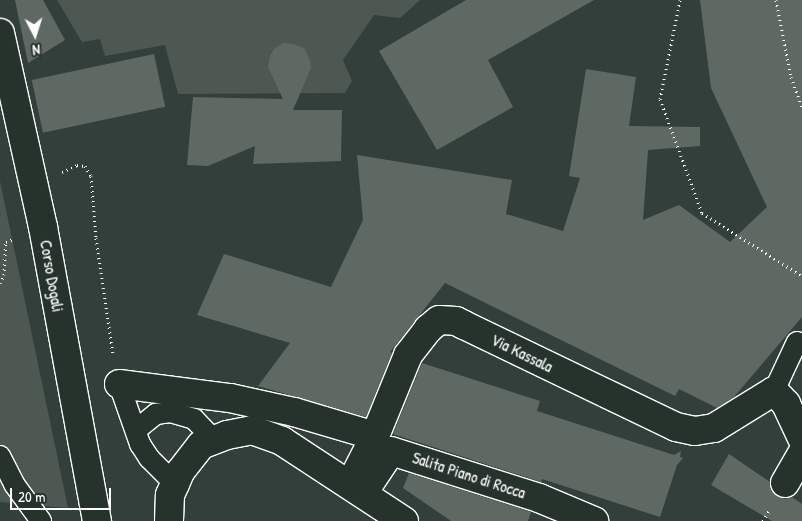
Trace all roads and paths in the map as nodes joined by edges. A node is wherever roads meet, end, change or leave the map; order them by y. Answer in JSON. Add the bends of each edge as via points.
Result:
{"nodes":[{"id":1,"x":680,"y":0,"type":"edge"},
{"id":2,"x":776,"y":0,"type":"edge"},
{"id":3,"x":0,"y":33,"type":"edge"},
{"id":4,"x":802,"y":107,"type":"edge"},
{"id":5,"x":91,"y":176,"type":"dead end"},
{"id":6,"x":20,"y":236,"type":"dead end"},
{"id":7,"x":802,"y":276,"type":"edge"},
{"id":8,"x":0,"y":282,"type":"edge"},
{"id":9,"x":796,"y":342,"type":"dead end"},
{"id":10,"x":119,"y":384,"type":"junction"},
{"id":11,"x":774,"y":391,"type":"junction"},
{"id":12,"x":136,"y":430,"type":"junction"},
{"id":13,"x":375,"y":436,"type":"junction"},
{"id":14,"x":213,"y":439,"type":"junction"},
{"id":15,"x":802,"y":439,"type":"edge"},
{"id":16,"x":802,"y":453,"type":"edge"},
{"id":17,"x":0,"y":456,"type":"edge"},
{"id":18,"x":785,"y":483,"type":"dead end"},
{"id":19,"x":175,"y":484,"type":"junction"},
{"id":20,"x":356,"y":489,"type":"junction"},
{"id":21,"x":41,"y":521,"type":"edge"},
{"id":22,"x":97,"y":521,"type":"edge"},
{"id":23,"x":169,"y":521,"type":"edge"},
{"id":24,"x":404,"y":521,"type":"edge"},
{"id":25,"x":594,"y":521,"type":"edge"}],
"edges":[{"from":1,"to":7,"type":"path","via":[[660,100],[702,212]]},
{"from":2,"to":4,"type":"path","via":[[791,77]]},
{"from":3,"to":22,"type":"street","name":"Corso Dogali","via":[[43,227]]},
{"from":5,"to":10,"type":"path","via":[[108,329]]},
{"from":6,"to":8,"type":"path","via":[[6,242],[4,275]]},
{"from":9,"to":11,"type":"lane"},
{"from":10,"to":12,"type":"lane"},
{"from":10,"to":13,"type":"street","via":[[230,398]]},
{"from":11,"to":13,"type":"street","name":"Via Kassala","via":[[714,428],[695,431],[676,427],[464,325],[439,320],[408,355]]},
{"from":11,"to":15,"type":"street","via":[[786,404]]},
{"from":12,"to":14,"type":"lane","via":[[156,414],[170,412],[194,419]]},
{"from":12,"to":19,"type":"lane","via":[[149,458]]},
{"from":13,"to":20,"type":"street","name":"Via Kassala"},
{"from":14,"to":19,"type":"street","via":[[201,445]]},
{"from":14,"to":20,"type":"street","via":[[252,430],[282,442]]},
{"from":16,"to":18,"type":"street"},
{"from":17,"to":21,"type":"lane","via":[[14,484]]},
{"from":19,"to":23,"type":"street","via":[[170,495]]},
{"from":20,"to":24,"type":"street"},
{"from":20,"to":25,"type":"street","name":"Salita Piano di Rocca","via":[[391,451],[540,498]]}]}
